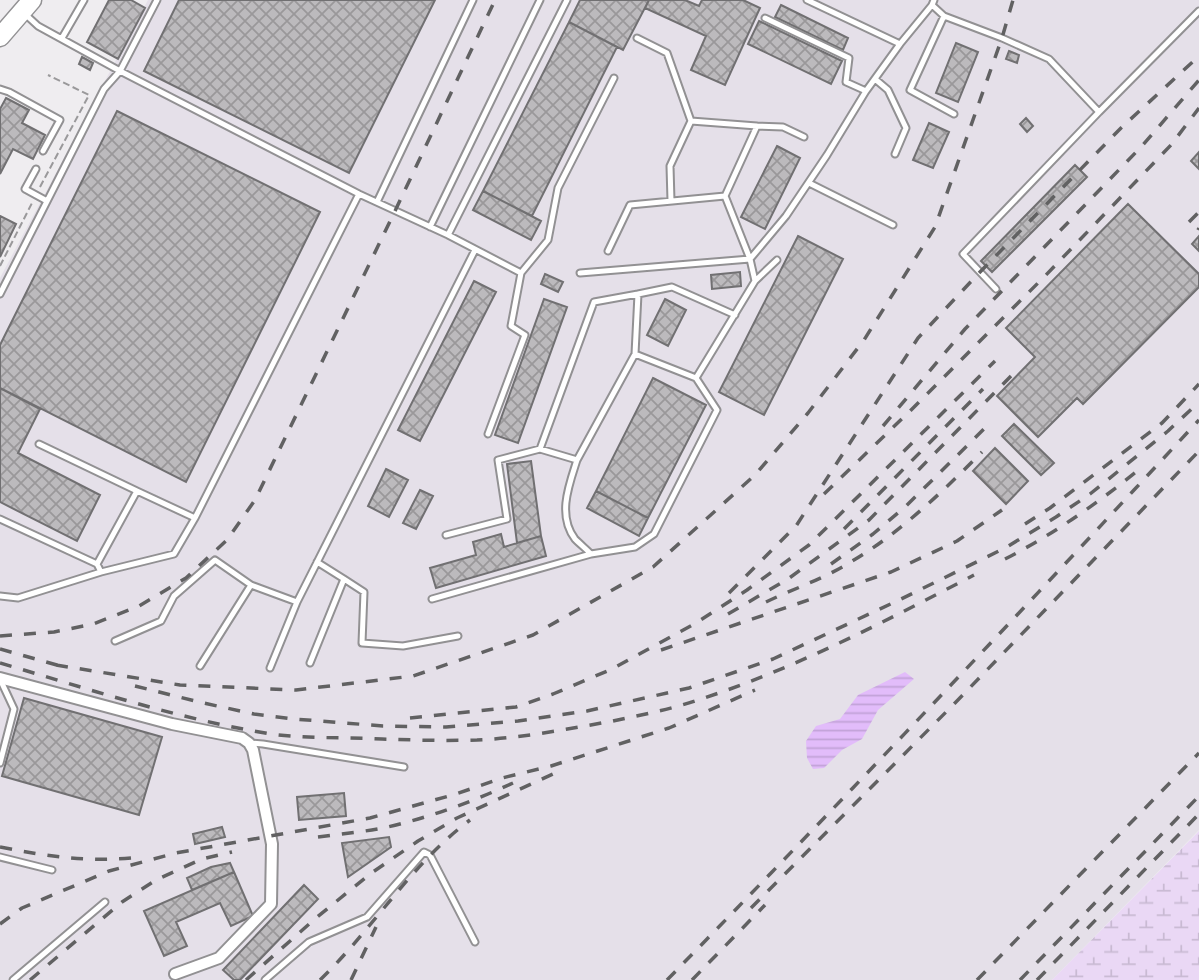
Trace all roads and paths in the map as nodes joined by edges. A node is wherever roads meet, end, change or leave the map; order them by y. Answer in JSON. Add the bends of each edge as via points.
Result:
{"nodes":[{"id":1,"x":84,"y":0,"type":"edge"},
{"id":2,"x":474,"y":0,"type":"edge"},
{"id":3,"x":540,"y":0,"type":"edge"},
{"id":4,"x":567,"y":0,"type":"edge"},
{"id":5,"x":807,"y":0,"type":"edge"},
{"id":6,"x":156,"y":1,"type":"edge"},
{"id":7,"x":933,"y":3,"type":"edge"},
{"id":8,"x":27,"y":6,"type":"edge"},
{"id":9,"x":1199,"y":11,"type":"edge"},
{"id":10,"x":944,"y":16,"type":"junction"},
{"id":11,"x":765,"y":18,"type":"dead end"},
{"id":12,"x":0,"y":37,"type":"edge"},
{"id":13,"x":62,"y":38,"type":"junction"},
{"id":14,"x":637,"y":38,"type":"dead end"},
{"id":15,"x":900,"y":44,"type":"junction"},
{"id":16,"x":120,"y":71,"type":"junction"},
{"id":17,"x":48,"y":75,"type":"dead end"},
{"id":18,"x":614,"y":78,"type":"dead end"},
{"id":19,"x":875,"y":79,"type":"junction"},
{"id":20,"x":0,"y":89,"type":"edge"},
{"id":21,"x":866,"y":92,"type":"junction"},
{"id":22,"x":1099,"y":111,"type":"junction"},
{"id":23,"x":954,"y":114,"type":"dead end"},
{"id":24,"x":691,"y":121,"type":"junction"},
{"id":25,"x":757,"y":126,"type":"junction"},
{"id":26,"x":804,"y":137,"type":"dead end"},
{"id":27,"x":43,"y":151,"type":"dead end"},
{"id":28,"x":895,"y":154,"type":"dead end"},
{"id":29,"x":36,"y":169,"type":"dead end"},
{"id":30,"x":809,"y":183,"type":"junction"},
{"id":31,"x":359,"y":194,"type":"junction"},
{"id":32,"x":36,"y":195,"type":"junction"},
{"id":33,"x":725,"y":196,"type":"junction"},
{"id":34,"x":47,"y":201,"type":"junction"},
{"id":35,"x":671,"y":201,"type":"junction"},
{"id":36,"x":377,"y":202,"type":"junction"},
{"id":37,"x":893,"y":225,"type":"dead end"},
{"id":38,"x":429,"y":227,"type":"junction"},
{"id":39,"x":449,"y":235,"type":"junction"},
{"id":40,"x":475,"y":250,"type":"junction"},
{"id":41,"x":608,"y":251,"type":"dead end"},
{"id":42,"x":750,"y":259,"type":"junction"},
{"id":43,"x":777,"y":261,"type":"dead end"},
{"id":44,"x":0,"y":266,"type":"edge"},
{"id":45,"x":580,"y":273,"type":"dead end"},
{"id":46,"x":521,"y":274,"type":"junction"},
{"id":47,"x":755,"y":281,"type":"junction"},
{"id":48,"x":996,"y":289,"type":"dead end"},
{"id":49,"x":0,"y":294,"type":"edge"},
{"id":50,"x":638,"y":294,"type":"junction"},
{"id":51,"x":735,"y":314,"type":"junction"},
{"id":52,"x":635,"y":354,"type":"junction"},
{"id":53,"x":696,"y":378,"type":"junction"},
{"id":54,"x":488,"y":434,"type":"dead end"},
{"id":55,"x":40,"y":444,"type":"dead end"},
{"id":56,"x":540,"y":449,"type":"junction"},
{"id":57,"x":577,"y":460,"type":"junction"},
{"id":58,"x":137,"y":491,"type":"junction"},
{"id":59,"x":195,"y":518,"type":"junction"},
{"id":60,"x":0,"y":519,"type":"edge"},
{"id":61,"x":446,"y":535,"type":"dead end"},
{"id":62,"x":590,"y":554,"type":"junction"},
{"id":63,"x":317,"y":562,"type":"junction"},
{"id":64,"x":97,"y":564,"type":"junction"},
{"id":65,"x":101,"y":572,"type":"junction"},
{"id":66,"x":344,"y":579,"type":"junction"},
{"id":67,"x":251,"y":585,"type":"junction"},
{"id":68,"x":0,"y":596,"type":"edge"},
{"id":69,"x":432,"y":599,"type":"dead end"},
{"id":70,"x":297,"y":602,"type":"junction"},
{"id":71,"x":458,"y":636,"type":"dead end"},
{"id":72,"x":115,"y":641,"type":"dead end"},
{"id":73,"x":310,"y":663,"type":"dead end"},
{"id":74,"x":200,"y":666,"type":"dead end"},
{"id":75,"x":270,"y":668,"type":"dead end"},
{"id":76,"x":0,"y":678,"type":"edge"},
{"id":77,"x":249,"y":743,"type":"junction"},
{"id":78,"x":0,"y":763,"type":"edge"},
{"id":79,"x":404,"y":767,"type":"dead end"},
{"id":80,"x":0,"y":856,"type":"edge"},
{"id":81,"x":52,"y":870,"type":"dead end"},
{"id":82,"x":105,"y":902,"type":"dead end"},
{"id":83,"x":475,"y":942,"type":"dead end"},
{"id":84,"x":174,"y":974,"type":"dead end"},
{"id":85,"x":13,"y":980,"type":"edge"},
{"id":86,"x":265,"y":980,"type":"edge"}],
"edges":[{"from":1,"to":13,"type":"lane"},
{"from":2,"to":36,"type":"lane"},
{"from":3,"to":38,"type":"lane"},
{"from":4,"to":39,"type":"lane"},
{"from":5,"to":15,"type":"lane"},
{"from":6,"to":16,"type":"lane"},
{"from":7,"to":10,"type":"lane"},
{"from":7,"to":15,"type":"lane"},
{"from":8,"to":12,"type":"main road"},
{"from":8,"to":13,"type":"lane","via":[[37,26]]},
{"from":9,"to":22,"type":"lane"},
{"from":10,"to":22,"type":"lane","via":[[1049,59]]},
{"from":10,"to":23,"type":"lane","via":[[910,90]]},
{"from":11,"to":21,"type":"lane","via":[[849,58],[846,82]]},
{"from":13,"to":16,"type":"lane"},
{"from":14,"to":24,"type":"lane","via":[[667,53]]},
{"from":15,"to":19,"type":"lane"},
{"from":16,"to":31,"type":"lane"},
{"from":16,"to":34,"type":"lane","via":[[104,89]]},
{"from":17,"to":32,"type":"path","via":[[89,94]]},
{"from":18,"to":46,"type":"lane","via":[[558,187],[548,240]]},
{"from":19,"to":21,"type":"lane"},
{"from":19,"to":28,"type":"lane","via":[[888,90],[906,128]]},
{"from":20,"to":27,"type":"lane","via":[[60,120]]},
{"from":21,"to":30,"type":"lane"},
{"from":22,"to":48,"type":"lane","via":[[963,254]]},
{"from":24,"to":25,"type":"lane"},
{"from":24,"to":35,"type":"lane","via":[[670,166]]},
{"from":25,"to":26,"type":"lane","via":[[783,127]]},
{"from":25,"to":33,"type":"lane"},
{"from":29,"to":32,"type":"lane","via":[[25,190]]},
{"from":30,"to":37,"type":"lane"},
{"from":30,"to":42,"type":"lane"},
{"from":31,"to":36,"type":"lane"},
{"from":31,"to":59,"type":"lane"},
{"from":32,"to":34,"type":"lane"},
{"from":32,"to":44,"type":"path"},
{"from":33,"to":35,"type":"lane"},
{"from":33,"to":42,"type":"lane"},
{"from":34,"to":49,"type":"lane"},
{"from":35,"to":41,"type":"lane","via":[[630,205]]},
{"from":36,"to":38,"type":"lane"},
{"from":38,"to":39,"type":"lane"},
{"from":39,"to":40,"type":"lane"},
{"from":40,"to":46,"type":"lane"},
{"from":40,"to":63,"type":"lane"},
{"from":42,"to":45,"type":"lane"},
{"from":42,"to":47,"type":"lane"},
{"from":43,"to":47,"type":"lane"},
{"from":46,"to":54,"type":"lane","via":[[512,326],[525,335]]},
{"from":47,"to":51,"type":"lane"},
{"from":50,"to":51,"type":"lane","via":[[672,287]]},
{"from":50,"to":52,"type":"lane"},
{"from":50,"to":56,"type":"lane","via":[[594,302]]},
{"from":51,"to":53,"type":"lane"},
{"from":52,"to":53,"type":"lane"},
{"from":52,"to":57,"type":"lane"},
{"from":53,"to":62,"type":"lane","via":[[717,411],[654,534],[635,547]]},
{"from":55,"to":58,"type":"lane"},
{"from":56,"to":57,"type":"lane"},
{"from":56,"to":61,"type":"lane","via":[[498,460],[507,519]]},
{"from":57,"to":62,"type":"lane","via":[[565,516],[573,537]]},
{"from":58,"to":59,"type":"lane"},
{"from":58,"to":64,"type":"lane"},
{"from":59,"to":65,"type":"lane","via":[[174,554]]},
{"from":60,"to":64,"type":"lane"},
{"from":62,"to":69,"type":"lane"},
{"from":63,"to":66,"type":"lane"},
{"from":63,"to":70,"type":"lane"},
{"from":64,"to":65,"type":"lane"},
{"from":65,"to":68,"type":"lane","via":[[18,598]]},
{"from":66,"to":71,"type":"lane","via":[[364,592],[362,643],[403,646]]},
{"from":66,"to":73,"type":"lane"},
{"from":67,"to":70,"type":"lane"},
{"from":67,"to":72,"type":"lane","via":[[215,560],[174,596],[161,621]]},
{"from":67,"to":74,"type":"lane"},
{"from":70,"to":75,"type":"lane"},
{"from":76,"to":77,"type":"street"},
{"from":76,"to":78,"type":"lane","via":[[14,709]]},
{"from":77,"to":79,"type":"lane"},
{"from":77,"to":84,"type":"street","via":[[272,844],[271,904],[219,958]]},
{"from":80,"to":81,"type":"lane"},
{"from":82,"to":85,"type":"lane"},
{"from":83,"to":86,"type":"lane","via":[[430,855],[424,852],[367,917],[309,942]]}]}
